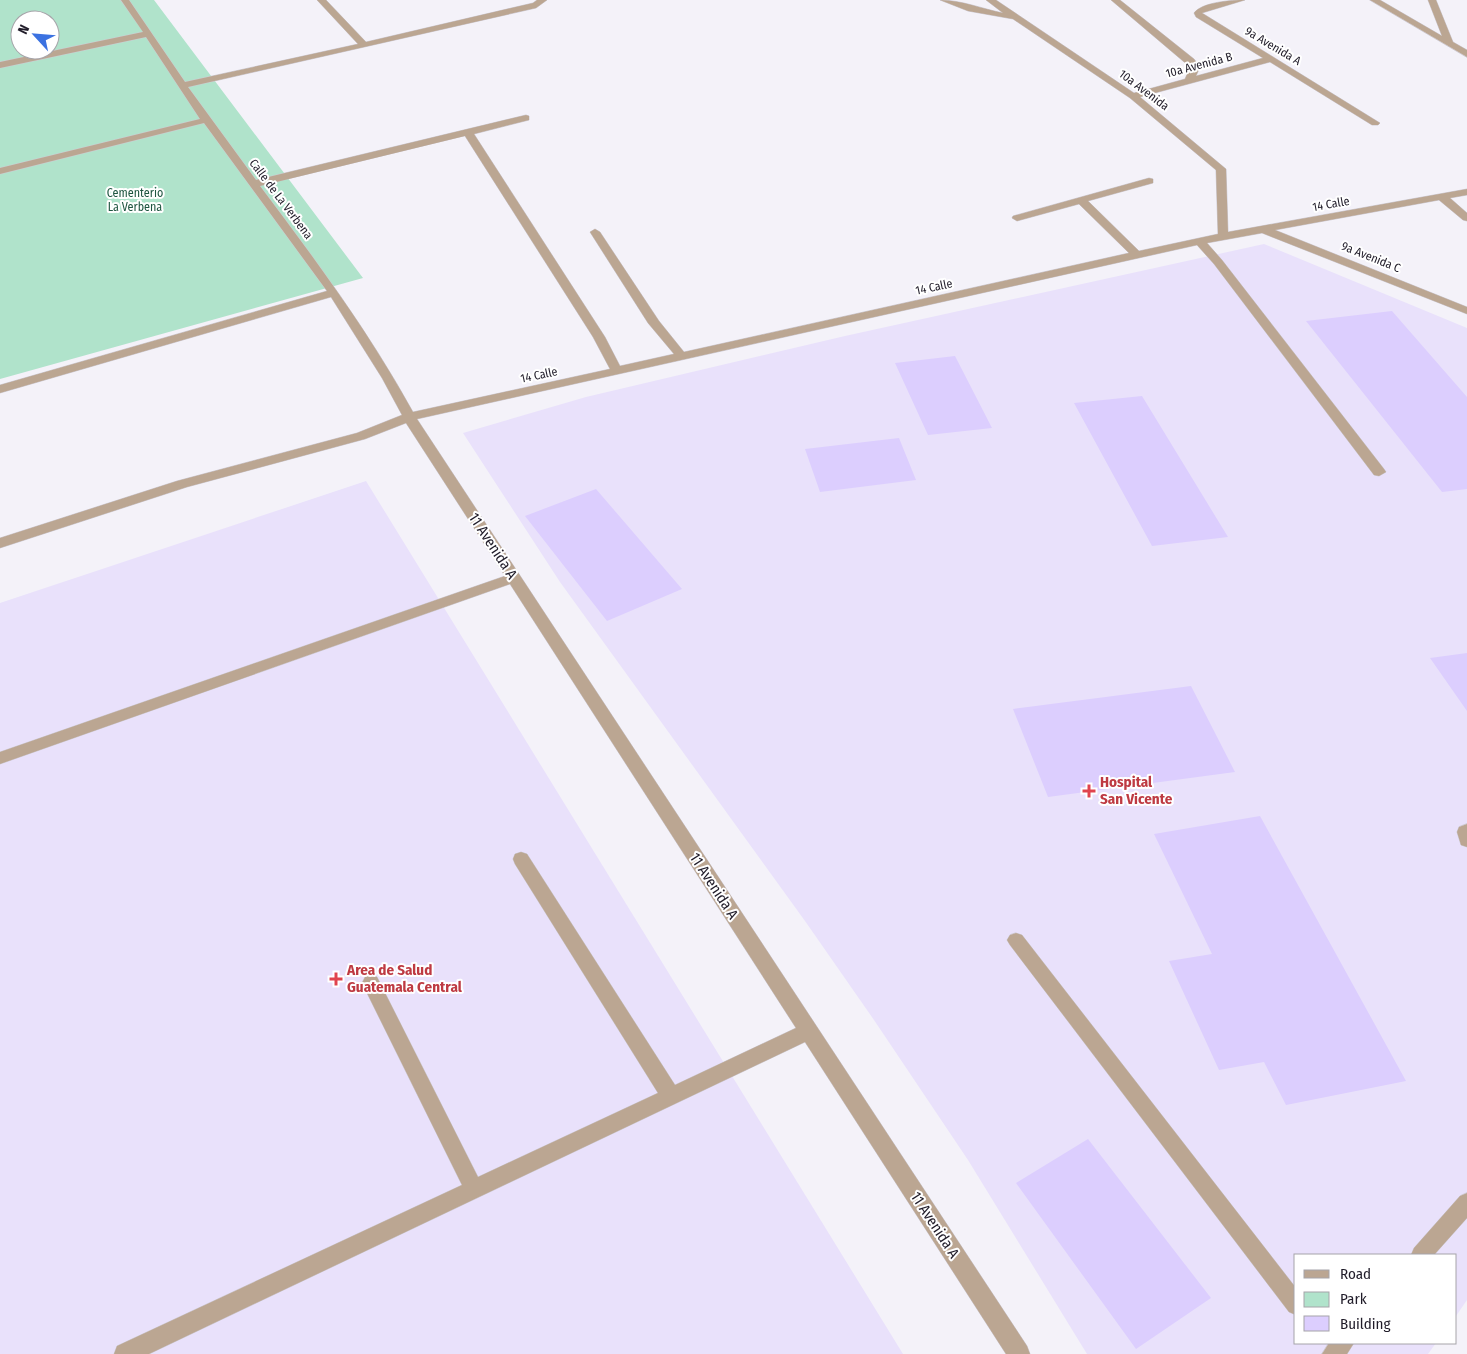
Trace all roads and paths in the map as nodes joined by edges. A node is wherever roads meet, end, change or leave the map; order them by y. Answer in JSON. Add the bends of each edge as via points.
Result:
{"nodes":[{"id":1,"x":125,"y":0,"type":"edge"},
{"id":2,"x":321,"y":0,"type":"edge"},
{"id":3,"x":543,"y":0,"type":"edge"},
{"id":4,"x":944,"y":0,"type":"edge"},
{"id":5,"x":990,"y":0,"type":"edge"},
{"id":6,"x":1115,"y":0,"type":"edge"},
{"id":7,"x":1241,"y":0,"type":"edge"},
{"id":8,"x":1374,"y":0,"type":"edge"},
{"id":9,"x":1432,"y":0,"type":"edge"},
{"id":10,"x":1017,"y":18,"type":"junction"},
{"id":11,"x":148,"y":34,"type":"junction"},
{"id":12,"x":1448,"y":43,"type":"junction"},
{"id":13,"x":364,"y":45,"type":"junction"},
{"id":14,"x":1467,"y":54,"type":"edge"},
{"id":15,"x":1271,"y":59,"type":"junction"},
{"id":16,"x":0,"y":65,"type":"edge"},
{"id":17,"x":1190,"y":79,"type":"junction"},
{"id":18,"x":183,"y":86,"type":"junction"},
{"id":19,"x":1133,"y":96,"type":"junction"},
{"id":20,"x":526,"y":118,"type":"dead end"},
{"id":21,"x":206,"y":120,"type":"junction"},
{"id":22,"x":1376,"y":123,"type":"dead end"},
{"id":23,"x":468,"y":132,"type":"junction"},
{"id":24,"x":0,"y":171,"type":"edge"},
{"id":25,"x":1149,"y":181,"type":"dead end"},
{"id":26,"x":254,"y":184,"type":"junction"},
{"id":27,"x":1467,"y":192,"type":"edge"},
{"id":28,"x":1443,"y":198,"type":"junction"},
{"id":29,"x":1082,"y":200,"type":"junction"},
{"id":30,"x":1017,"y":218,"type":"dead end"},
{"id":31,"x":1467,"y":218,"type":"edge"},
{"id":32,"x":1265,"y":230,"type":"junction"},
{"id":33,"x":595,"y":232,"type":"dead end"},
{"id":34,"x":1222,"y":237,"type":"junction"},
{"id":35,"x":1199,"y":241,"type":"junction"},
{"id":36,"x":1138,"y":256,"type":"junction"},
{"id":37,"x":334,"y":292,"type":"junction"},
{"id":38,"x":1467,"y":310,"type":"edge"},
{"id":39,"x":682,"y":357,"type":"junction"},
{"id":40,"x":617,"y":371,"type":"junction"},
{"id":41,"x":0,"y":389,"type":"edge"},
{"id":42,"x":409,"y":418,"type":"junction"},
{"id":43,"x":1378,"y":472,"type":"dead end"},
{"id":44,"x":0,"y":543,"type":"edge"},
{"id":45,"x":513,"y":578,"type":"junction"},
{"id":46,"x":0,"y":758,"type":"edge"},
{"id":47,"x":1467,"y":831,"type":"edge"},
{"id":48,"x":1467,"y":840,"type":"edge"},
{"id":49,"x":522,"y":859,"type":"dead end"},
{"id":50,"x":1016,"y":940,"type":"dead end"},
{"id":51,"x":371,"y":983,"type":"dead end"},
{"id":52,"x":809,"y":1031,"type":"junction"},
{"id":53,"x":671,"y":1096,"type":"junction"},
{"id":54,"x":474,"y":1189,"type":"junction"},
{"id":55,"x":1467,"y":1204,"type":"edge"},
{"id":56,"x":1422,"y":1254,"type":"edge"},
{"id":57,"x":1294,"y":1302,"type":"edge"},
{"id":58,"x":1325,"y":1344,"type":"edge"},
{"id":59,"x":1342,"y":1344,"type":"edge"},
{"id":60,"x":125,"y":1354,"type":"edge"},
{"id":61,"x":1019,"y":1354,"type":"edge"},
{"id":62,"x":1333,"y":1354,"type":"edge"}],
"edges":[{"from":1,"to":11,"type":"street","name":"Calle de La Verbena"},
{"from":2,"to":13,"type":"street"},
{"from":3,"to":13,"type":"street","via":[[536,5]]},
{"from":4,"to":10,"type":"street","via":[[971,10]]},
{"from":5,"to":10,"type":"street","name":"10a Avenida"},
{"from":6,"to":17,"type":"street","via":[[1191,60],[1195,67]]},
{"from":7,"to":15,"type":"street","name":"9a Avenida A","via":[[1198,13]]},
{"from":8,"to":12,"type":"street"},
{"from":9,"to":12,"type":"street"},
{"from":10,"to":19,"type":"street","name":"10a Avenida"},
{"from":11,"to":16,"type":"street"},
{"from":11,"to":18,"type":"street","name":"Calle de La Verbena"},
{"from":12,"to":14,"type":"street"},
{"from":13,"to":18,"type":"street"},
{"from":15,"to":17,"type":"street","name":"10a Avenida B"},
{"from":15,"to":22,"type":"street","name":"9a Avenida A"},
{"from":17,"to":19,"type":"street","name":"10a Avenida B"},
{"from":18,"to":21,"type":"street","name":"Calle de La Verbena"},
{"from":19,"to":34,"type":"street","name":"10a Avenida","via":[[1222,168]]},
{"from":20,"to":23,"type":"street"},
{"from":21,"to":24,"type":"street"},
{"from":21,"to":26,"type":"street","name":"Calle de La Verbena"},
{"from":23,"to":26,"type":"street"},
{"from":23,"to":40,"type":"street"},
{"from":25,"to":29,"type":"street"},
{"from":26,"to":37,"type":"street","name":"Calle de La Verbena"},
{"from":27,"to":28,"type":"street","name":"14 Calle"},
{"from":28,"to":31,"type":"street"},
{"from":28,"to":32,"type":"street","name":"14 Calle"},
{"from":29,"to":30,"type":"street"},
{"from":29,"to":36,"type":"street"},
{"from":32,"to":34,"type":"street","name":"14 Calle"},
{"from":32,"to":38,"type":"street","name":"9a Avenida C"},
{"from":33,"to":39,"type":"street","via":[[654,324]]},
{"from":34,"to":35,"type":"street","name":"14 Calle"},
{"from":35,"to":36,"type":"street","name":"14 Calle"},
{"from":35,"to":43,"type":"street"},
{"from":36,"to":39,"type":"street","name":"14 Calle"},
{"from":37,"to":41,"type":"street"},
{"from":37,"to":42,"type":"street","name":"Calle de La Verbena"},
{"from":39,"to":40,"type":"street","name":"14 Calle"},
{"from":40,"to":42,"type":"street","name":"14 Calle"},
{"from":42,"to":44,"type":"street","name":"14 Calle","via":[[361,436],[182,484]]},
{"from":42,"to":45,"type":"street","name":"11 Avenida A"},
{"from":45,"to":46,"type":"street"},
{"from":45,"to":52,"type":"street","name":"11 Avenida A"},
{"from":47,"to":48,"type":"street"},
{"from":49,"to":53,"type":"street"},
{"from":50,"to":57,"type":"street"},
{"from":51,"to":54,"type":"street"},
{"from":52,"to":53,"type":"street"},
{"from":52,"to":61,"type":"street","name":"11 Avenida A"},
{"from":53,"to":54,"type":"street"},
{"from":54,"to":60,"type":"street"},
{"from":55,"to":56,"type":"street"},
{"from":58,"to":62,"type":"street"},
{"from":59,"to":62,"type":"street"}]}
